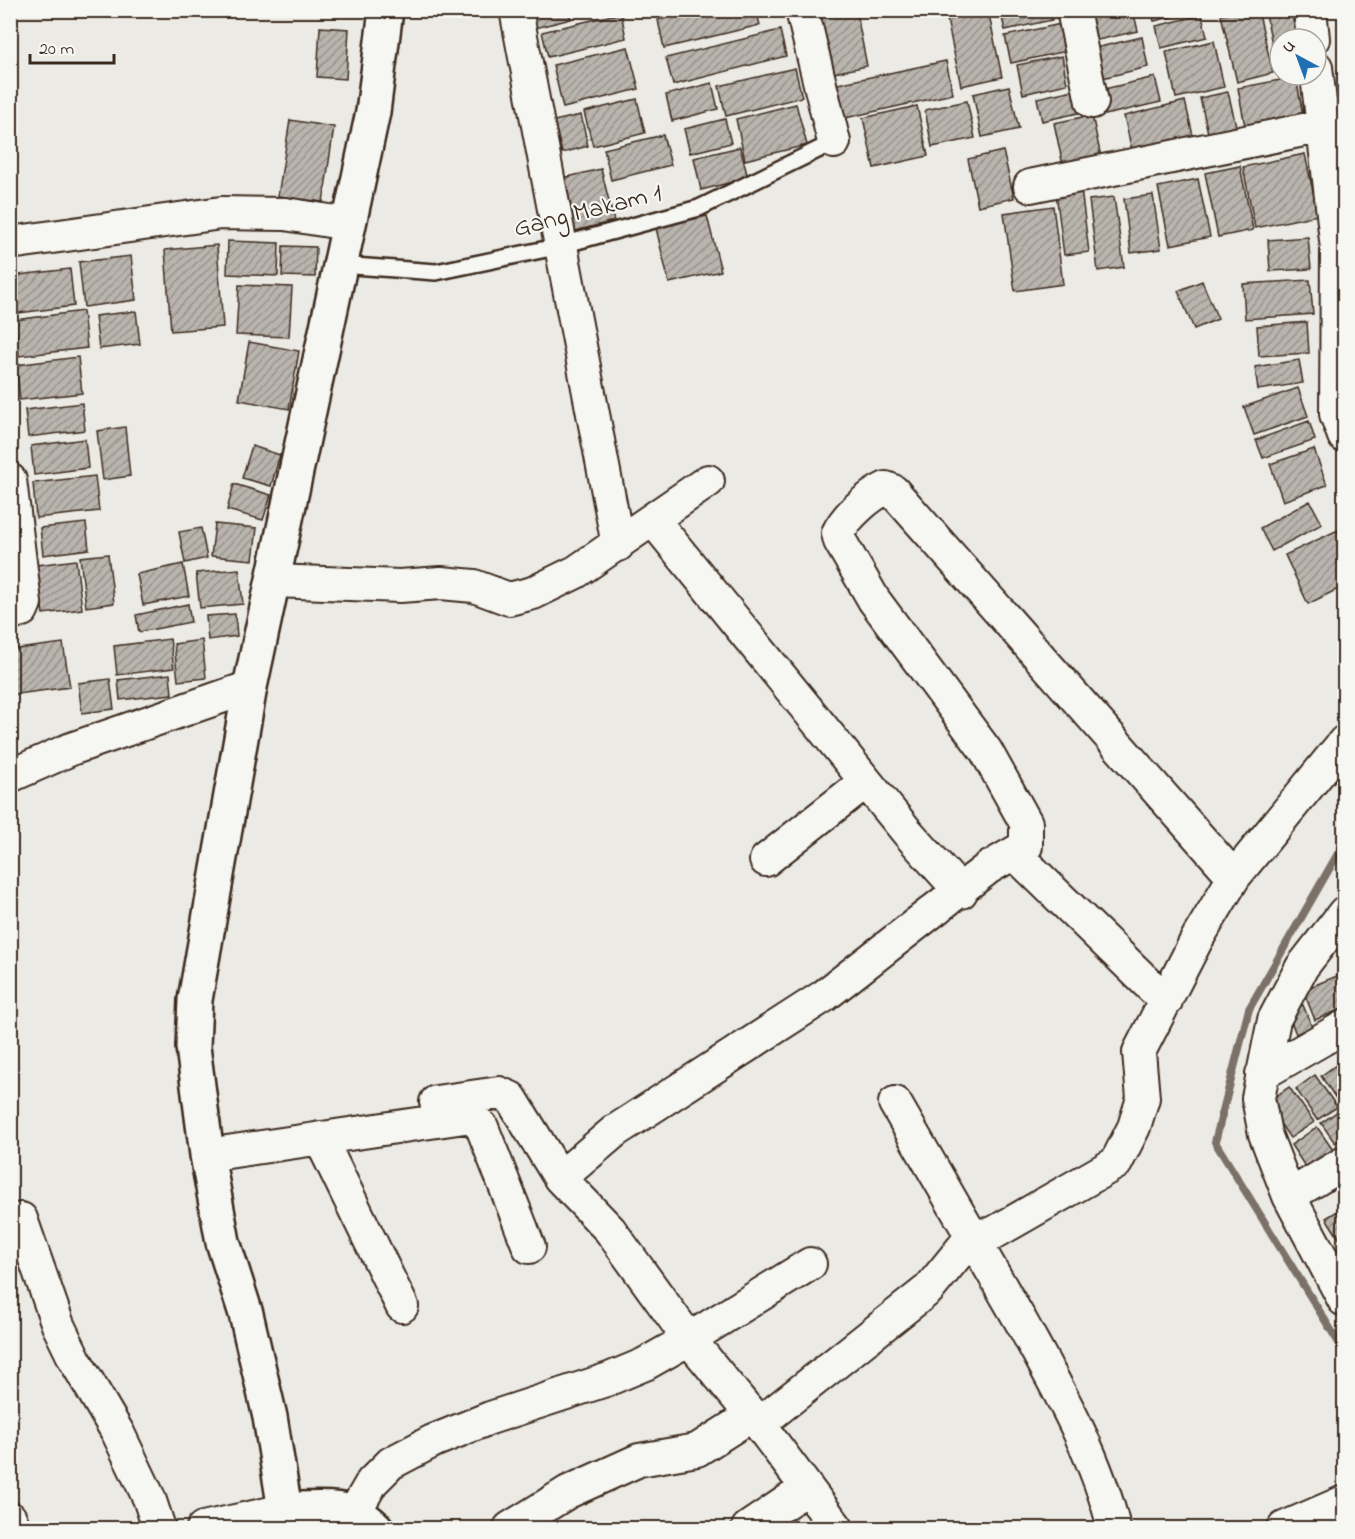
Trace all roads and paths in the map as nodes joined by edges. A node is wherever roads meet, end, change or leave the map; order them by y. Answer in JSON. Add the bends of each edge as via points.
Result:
{"nodes":[{"id":1,"x":386,"y":10,"type":"edge"},
{"id":2,"x":516,"y":10,"type":"edge"},
{"id":3,"x":802,"y":10,"type":"edge"},
{"id":4,"x":1073,"y":10,"type":"edge"},
{"id":5,"x":1310,"y":10,"type":"edge"},
{"id":6,"x":1312,"y":27,"type":"edge"},
{"id":7,"x":1318,"y":87,"type":"edge"},
{"id":8,"x":1092,"y":102,"type":"dead end"},
{"id":9,"x":1323,"y":126,"type":"junction"},
{"id":10,"x":834,"y":142,"type":"joint"},
{"id":11,"x":1030,"y":186,"type":"dead end"},
{"id":12,"x":348,"y":224,"type":"junction"},
{"id":13,"x":10,"y":243,"type":"edge"},
{"id":14,"x":561,"y":246,"type":"junction"},
{"id":15,"x":1341,"y":248,"type":"edge"},
{"id":16,"x":340,"y":266,"type":"junction"},
{"id":17,"x":1344,"y":436,"type":"edge"},
{"id":18,"x":10,"y":480,"type":"edge"},
{"id":19,"x":708,"y":481,"type":"dead end"},
{"id":20,"x":654,"y":521,"type":"junction"},
{"id":21,"x":618,"y":545,"type":"junction"},
{"id":22,"x":274,"y":580,"type":"junction"},
{"id":23,"x":10,"y":613,"type":"edge"},
{"id":24,"x":250,"y":687,"type":"junction"},
{"id":25,"x":1344,"y":742,"type":"edge"},
{"id":26,"x":10,"y":776,"type":"edge"},
{"id":27,"x":865,"y":782,"type":"junction"},
{"id":28,"x":1015,"y":854,"type":"junction"},
{"id":29,"x":766,"y":860,"type":"dead end"},
{"id":30,"x":1234,"y":877,"type":"junction"},
{"id":31,"x":960,"y":892,"type":"junction"},
{"id":32,"x":1344,"y":912,"type":"edge"},
{"id":33,"x":1166,"y":1000,"type":"junction"},
{"id":34,"x":1344,"y":1027,"type":"edge"},
{"id":35,"x":1262,"y":1074,"type":"junction"},
{"id":36,"x":895,"y":1103,"type":"dead end"},
{"id":37,"x":320,"y":1138,"type":"junction"},
{"id":38,"x":206,"y":1148,"type":"junction"},
{"id":39,"x":1344,"y":1163,"type":"edge"},
{"id":40,"x":560,"y":1178,"type":"junction"},
{"id":41,"x":1289,"y":1196,"type":"junction"},
{"id":42,"x":21,"y":1220,"type":"dead end"},
{"id":43,"x":972,"y":1235,"type":"junction"},
{"id":44,"x":529,"y":1247,"type":"dead end"},
{"id":45,"x":810,"y":1264,"type":"dead end"},
{"id":46,"x":1344,"y":1300,"type":"edge"},
{"id":47,"x":402,"y":1306,"type":"dead end"},
{"id":48,"x":688,"y":1339,"type":"junction"},
{"id":49,"x":756,"y":1419,"type":"junction"},
{"id":50,"x":807,"y":1488,"type":"junction"},
{"id":51,"x":1344,"y":1502,"type":"edge"},
{"id":52,"x":10,"y":1518,"type":"edge"},
{"id":53,"x":286,"y":1519,"type":"edge"},
{"id":54,"x":365,"y":1521,"type":"edge"},
{"id":55,"x":14,"y":1528,"type":"edge"},
{"id":56,"x":159,"y":1528,"type":"edge"},
{"id":57,"x":204,"y":1528,"type":"edge"},
{"id":58,"x":510,"y":1528,"type":"edge"},
{"id":59,"x":748,"y":1528,"type":"edge"},
{"id":60,"x":837,"y":1528,"type":"edge"},
{"id":61,"x":1114,"y":1528,"type":"edge"},
{"id":62,"x":1284,"y":1528,"type":"edge"}],
"edges":[{"from":1,"to":12,"type":"street","via":[[374,112]]},
{"from":2,"to":14,"type":"street"},
{"from":3,"to":10,"type":"street"},
{"from":4,"to":8,"type":"street"},
{"from":5,"to":6,"type":"street"},
{"from":7,"to":9,"type":"street"},
{"from":9,"to":11,"type":"street"},
{"from":9,"to":15,"type":"street"},
{"from":10,"to":14,"type":"lane","name":"Gang Makam 1","via":[[699,208]]},
{"from":12,"to":13,"type":"street","via":[[285,214],[221,213]]},
{"from":12,"to":16,"type":"street"},
{"from":14,"to":16,"type":"lane","name":"Gang Makam 1","via":[[436,272]]},
{"from":14,"to":21,"type":"street"},
{"from":15,"to":17,"type":"street","via":[[1336,414]]},
{"from":16,"to":22,"type":"street"},
{"from":18,"to":23,"type":"street","via":[[25,603],[22,610]]},
{"from":19,"to":20,"type":"street"},
{"from":20,"to":21,"type":"street"},
{"from":20,"to":27,"type":"street"},
{"from":21,"to":22,"type":"street","via":[[576,572],[533,593],[509,599],[474,586],[441,583],[400,586]]},
{"from":22,"to":24,"type":"street"},
{"from":24,"to":26,"type":"street","via":[[71,749]]},
{"from":24,"to":38,"type":"street","via":[[195,1000],[193,1047]]},
{"from":25,"to":30,"type":"street"},
{"from":27,"to":29,"type":"street"},
{"from":27,"to":31,"type":"street"},
{"from":28,"to":30,"type":"street","via":[[1026,846],[1028,836],[1026,822],[1011,793],[986,751],[874,600],[840,541],[838,533],[843,524],[886,488]]},
{"from":28,"to":31,"type":"street","via":[[988,868]]},
{"from":28,"to":33,"type":"street"},
{"from":30,"to":33,"type":"street"},
{"from":31,"to":40,"type":"street","via":[[824,996],[615,1131]]},
{"from":32,"to":35,"type":"street","via":[[1302,967],[1274,1020]]},
{"from":33,"to":43,"type":"street","via":[[1139,1052],[1143,1098],[1116,1163],[992,1234]]},
{"from":34,"to":35,"type":"street"},
{"from":35,"to":41,"type":"street","via":[[1258,1098],[1265,1134]]},
{"from":36,"to":43,"type":"street"},
{"from":37,"to":38,"type":"street"},
{"from":37,"to":44,"type":"street","via":[[471,1116],[482,1127]]},
{"from":37,"to":47,"type":"street"},
{"from":38,"to":40,"type":"street","via":[[499,1093],[511,1098]]},
{"from":38,"to":53,"type":"street","via":[[223,1242],[246,1314],[270,1417]]},
{"from":39,"to":41,"type":"street"},
{"from":40,"to":48,"type":"street","via":[[610,1230]]},
{"from":41,"to":46,"type":"street"},
{"from":42,"to":56,"type":"street","via":[[58,1325],[118,1433]]},
{"from":43,"to":49,"type":"street","via":[[929,1289]]},
{"from":43,"to":61,"type":"street","via":[[1084,1439]]},
{"from":45,"to":48,"type":"street"},
{"from":48,"to":49,"type":"street"},
{"from":48,"to":54,"type":"street","via":[[645,1364],[490,1418],[391,1463],[372,1482]]},
{"from":49,"to":50,"type":"street"},
{"from":49,"to":58,"type":"street","via":[[698,1450],[639,1460],[568,1492]]},
{"from":50,"to":59,"type":"street"},
{"from":50,"to":60,"type":"street"},
{"from":51,"to":62,"type":"street"},
{"from":52,"to":55,"type":"street"},
{"from":53,"to":54,"type":"street","via":[[326,1508]]},
{"from":53,"to":57,"type":"street"}]}
